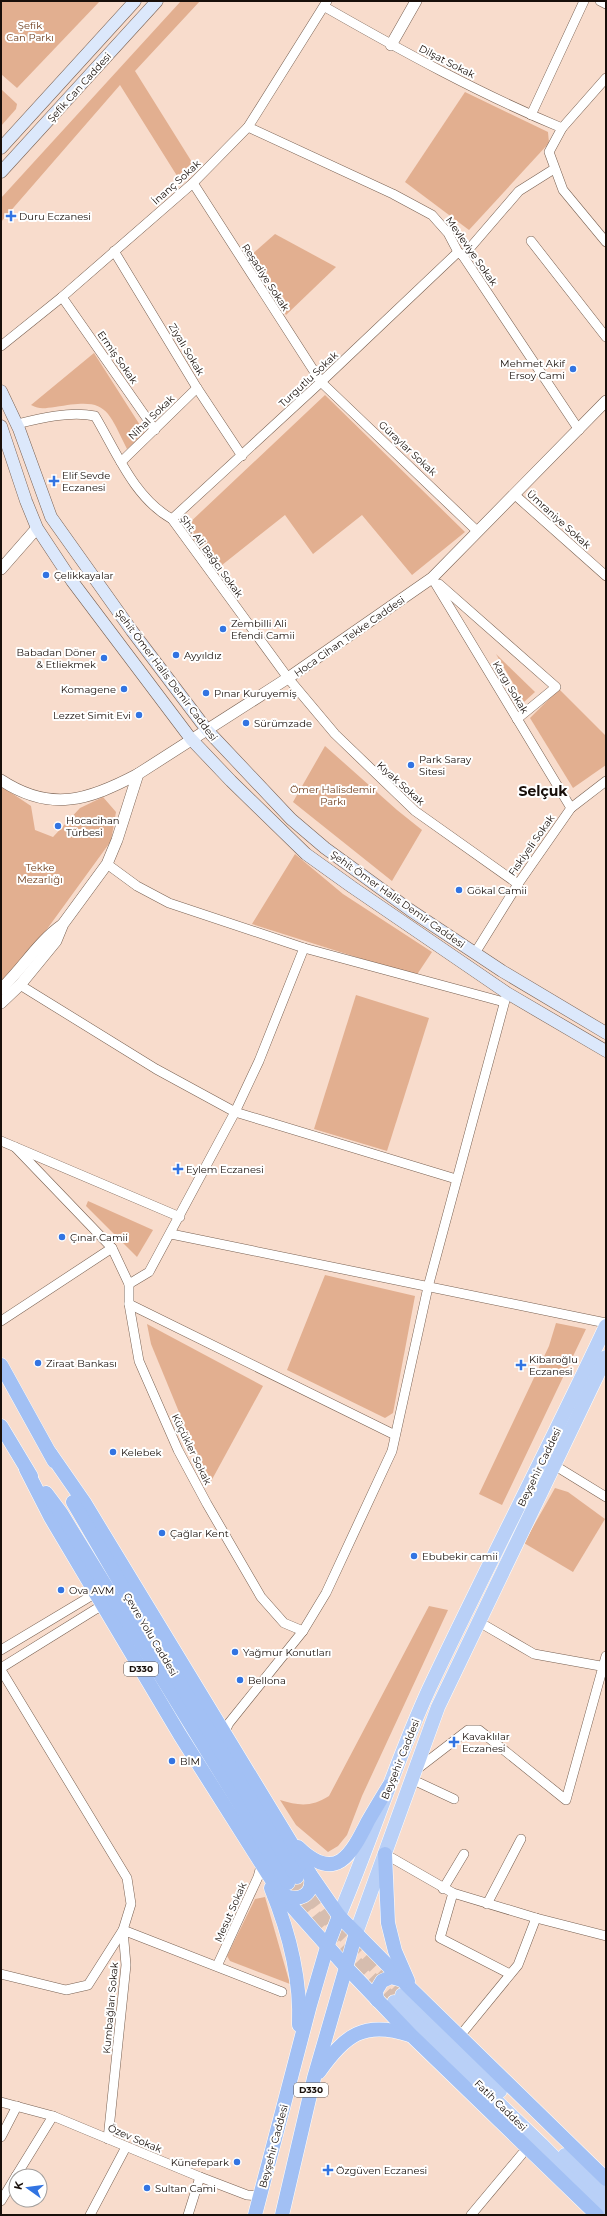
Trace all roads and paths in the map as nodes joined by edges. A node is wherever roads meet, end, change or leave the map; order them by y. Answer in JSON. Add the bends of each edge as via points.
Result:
{"nodes":[{"id":1,"x":135,"y":1,"type":"edge"},
{"id":2,"x":157,"y":1,"type":"edge"},
{"id":3,"x":416,"y":1,"type":"edge"},
{"id":4,"x":584,"y":1,"type":"edge"},
{"id":5,"x":600,"y":1,"type":"edge"},
{"id":6,"x":326,"y":4,"type":"edge"},
{"id":7,"x":606,"y":4,"type":"edge"},
{"id":8,"x":391,"y":45,"type":"junction"},
{"id":9,"x":606,"y":78,"type":"edge"},
{"id":10,"x":531,"y":115,"type":"junction"},
{"id":11,"x":248,"y":127,"type":"junction"},
{"id":12,"x":562,"y":128,"type":"junction"},
{"id":13,"x":1,"y":148,"type":"edge"},
{"id":14,"x":554,"y":170,"type":"junction"},
{"id":15,"x":1,"y":172,"type":"edge"},
{"id":16,"x":193,"y":183,"type":"junction"},
{"id":17,"x":531,"y":241,"type":"dead end"},
{"id":18,"x":606,"y":242,"type":"edge"},
{"id":19,"x":114,"y":251,"type":"junction"},
{"id":20,"x":461,"y":254,"type":"junction"},
{"id":21,"x":62,"y":297,"type":"junction"},
{"id":22,"x":606,"y":337,"type":"edge"},
{"id":23,"x":1,"y":346,"type":"edge"},
{"id":24,"x":322,"y":382,"type":"junction"},
{"id":25,"x":197,"y":388,"type":"junction"},
{"id":26,"x":1,"y":391,"type":"edge"},
{"id":27,"x":606,"y":401,"type":"edge"},
{"id":28,"x":17,"y":424,"type":"junction"},
{"id":29,"x":1,"y":426,"type":"edge"},
{"id":30,"x":155,"y":430,"type":"junction"},
{"id":31,"x":579,"y":430,"type":"junction"},
{"id":32,"x":242,"y":456,"type":"junction"},
{"id":33,"x":121,"y":462,"type":"junction"},
{"id":34,"x":515,"y":495,"type":"junction"},
{"id":35,"x":172,"y":519,"type":"junction"},
{"id":36,"x":37,"y":528,"type":"junction"},
{"id":37,"x":477,"y":531,"type":"junction"},
{"id":38,"x":1,"y":569,"type":"edge"},
{"id":39,"x":606,"y":576,"type":"edge"},
{"id":40,"x":432,"y":578,"type":"junction"},
{"id":41,"x":288,"y":678,"type":"junction"},
{"id":42,"x":518,"y":719,"type":"junction"},
{"id":43,"x":207,"y":730,"type":"junction"},
{"id":44,"x":191,"y":739,"type":"junction"},
{"id":45,"x":138,"y":774,"type":"junction"},
{"id":46,"x":1,"y":780,"type":"edge"},
{"id":47,"x":606,"y":781,"type":"edge"},
{"id":48,"x":571,"y":808,"type":"junction"},
{"id":49,"x":107,"y":864,"type":"junction"},
{"id":50,"x":518,"y":884,"type":"junction"},
{"id":51,"x":63,"y":924,"type":"junction"},
{"id":52,"x":304,"y":948,"type":"junction"},
{"id":53,"x":475,"y":953,"type":"junction"},
{"id":54,"x":20,"y":984,"type":"junction"},
{"id":55,"x":1,"y":989,"type":"edge"},
{"id":56,"x":505,"y":998,"type":"junction"},
{"id":57,"x":1,"y":1003,"type":"edge"},
{"id":58,"x":606,"y":1033,"type":"edge"},
{"id":59,"x":606,"y":1051,"type":"edge"},
{"id":60,"x":235,"y":1112,"type":"junction"},
{"id":61,"x":1,"y":1141,"type":"edge"},
{"id":62,"x":15,"y":1147,"type":"junction"},
{"id":63,"x":456,"y":1179,"type":"junction"},
{"id":64,"x":180,"y":1217,"type":"junction"},
{"id":65,"x":171,"y":1234,"type":"junction"},
{"id":66,"x":112,"y":1248,"type":"junction"},
{"id":67,"x":129,"y":1284,"type":"junction"},
{"id":68,"x":428,"y":1287,"type":"junction"},
{"id":69,"x":129,"y":1304,"type":"junction"},
{"id":70,"x":1,"y":1321,"type":"edge"},
{"id":71,"x":606,"y":1323,"type":"edge"},
{"id":72,"x":606,"y":1326,"type":"edge"},
{"id":73,"x":606,"y":1357,"type":"edge"},
{"id":74,"x":1,"y":1365,"type":"edge"},
{"id":75,"x":1,"y":1426,"type":"edge"},
{"id":76,"x":395,"y":1435,"type":"junction"},
{"id":77,"x":50,"y":1453,"type":"junction"},
{"id":78,"x":554,"y":1465,"type":"junction"},
{"id":79,"x":26,"y":1469,"type":"junction"},
{"id":80,"x":606,"y":1497,"type":"edge"},
{"id":81,"x":96,"y":1593,"type":"junction"},
{"id":82,"x":104,"y":1606,"type":"junction"},
{"id":83,"x":479,"y":1622,"type":"junction"},
{"id":84,"x":303,"y":1631,"type":"junction"},
{"id":85,"x":1,"y":1650,"type":"edge"},
{"id":86,"x":606,"y":1656,"type":"edge"},
{"id":87,"x":605,"y":1667,"type":"edge"},
{"id":88,"x":1,"y":1669,"type":"edge"},
{"id":89,"x":224,"y":1733,"type":"junction"},
{"id":90,"x":413,"y":1775,"type":"junction"},
{"id":91,"x":389,"y":1786,"type":"junction"},
{"id":92,"x":454,"y":1799,"type":"dead end"},
{"id":93,"x":277,"y":1819,"type":"junction"},
{"id":94,"x":521,"y":1839,"type":"dead end"},
{"id":95,"x":385,"y":1854,"type":"junction"},
{"id":96,"x":464,"y":1854,"type":"dead end"},
{"id":97,"x":261,"y":1866,"type":"junction"},
{"id":98,"x":356,"y":1875,"type":"junction"},
{"id":99,"x":294,"y":1882,"type":"junction"},
{"id":100,"x":375,"y":1883,"type":"junction"},
{"id":101,"x":443,"y":1889,"type":"junction"},
{"id":102,"x":453,"y":1893,"type":"junction"},
{"id":103,"x":487,"y":1904,"type":"junction"},
{"id":104,"x":339,"y":1916,"type":"junction"},
{"id":105,"x":536,"y":1918,"type":"junction"},
{"id":106,"x":123,"y":1930,"type":"junction"},
{"id":107,"x":356,"y":1933,"type":"junction"},
{"id":108,"x":606,"y":1936,"type":"edge"},
{"id":109,"x":327,"y":1947,"type":"junction"},
{"id":110,"x":217,"y":1966,"type":"junction"},
{"id":111,"x":346,"y":1967,"type":"junction"},
{"id":112,"x":1,"y":1974,"type":"edge"},
{"id":113,"x":510,"y":1974,"type":"junction"},
{"id":114,"x":402,"y":1991,"type":"junction"},
{"id":115,"x":282,"y":1992,"type":"dead end"},
{"id":116,"x":377,"y":2000,"type":"junction"},
{"id":117,"x":310,"y":2005,"type":"junction"},
{"id":118,"x":331,"y":2015,"type":"junction"},
{"id":119,"x":412,"y":2036,"type":"junction"},
{"id":120,"x":460,"y":2037,"type":"junction"},
{"id":121,"x":296,"y":2058,"type":"junction"},
{"id":122,"x":314,"y":2078,"type":"junction"},
{"id":123,"x":1,"y":2102,"type":"edge"},
{"id":124,"x":17,"y":2106,"type":"junction"},
{"id":125,"x":53,"y":2116,"type":"junction"},
{"id":126,"x":1,"y":2137,"type":"edge"},
{"id":127,"x":108,"y":2139,"type":"junction"},
{"id":128,"x":126,"y":2147,"type":"junction"},
{"id":129,"x":522,"y":2154,"type":"dead end"},
{"id":130,"x":21,"y":2168,"type":"edge"},
{"id":131,"x":200,"y":2178,"type":"junction"},
{"id":132,"x":606,"y":2179,"type":"edge"},
{"id":133,"x":8,"y":2189,"type":"edge"},
{"id":134,"x":606,"y":2195,"type":"edge"},
{"id":135,"x":260,"y":2196,"type":"junction"},
{"id":136,"x":1,"y":2201,"type":"edge"},
{"id":137,"x":606,"y":2210,"type":"edge"},
{"id":138,"x":90,"y":2215,"type":"edge"},
{"id":139,"x":188,"y":2215,"type":"edge"},
{"id":140,"x":255,"y":2215,"type":"edge"},
{"id":141,"x":282,"y":2215,"type":"edge"},
{"id":142,"x":471,"y":2215,"type":"edge"},
{"id":143,"x":597,"y":2215,"type":"edge"}],
"edges":[{"from":1,"to":13,"type":"main road","name":"Şefik Can Caddesi"},
{"from":2,"to":15,"type":"main road","name":"Şefik Can Caddesi"},
{"from":3,"to":8,"type":"street"},
{"from":4,"to":10,"type":"street"},
{"from":5,"to":7,"type":"street"},
{"from":6,"to":8,"type":"street","name":"Dilşat Sokak"},
{"from":6,"to":11,"type":"street","name":"İnanç Sokak"},
{"from":8,"to":10,"type":"street","name":"Dilşat Sokak"},
{"from":9,"to":12,"type":"street"},
{"from":10,"to":12,"type":"street","name":"Dilşat Sokak"},
{"from":11,"to":16,"type":"street","name":"İnanç Sokak"},
{"from":11,"to":20,"type":"street","name":"Mevleviye Sokak","via":[[393,194],[432,216],[448,233]]},
{"from":12,"to":14,"type":"street","via":[[549,152]]},
{"from":14,"to":18,"type":"street","via":[[563,190]]},
{"from":14,"to":20,"type":"street","name":"Turgutlu Sokak","via":[[519,191]]},
{"from":16,"to":19,"type":"street","name":"İnanç Sokak"},
{"from":16,"to":24,"type":"street","name":"Reşadiye Sokak"},
{"from":17,"to":22,"type":"street"},
{"from":19,"to":21,"type":"street","name":"İnanç Sokak"},
{"from":19,"to":25,"type":"street","name":"Ziyalı Sokak"},
{"from":20,"to":24,"type":"street","name":"Turgutlu Sokak"},
{"from":20,"to":31,"type":"street","name":"Mevleviye Sokak"},
{"from":21,"to":23,"type":"street","name":"İnanç Sokak"},
{"from":21,"to":30,"type":"street","name":"Ermiş Sokak"},
{"from":24,"to":32,"type":"street","name":"Turgutlu Sokak"},
{"from":24,"to":37,"type":"street","name":"Güraylar Sokak"},
{"from":25,"to":30,"type":"street","name":"Nihal Sokak"},
{"from":25,"to":32,"type":"street","name":"Ziyalı Sokak"},
{"from":26,"to":28,"type":"main road","name":"Şehit Ömer Halis Demir Caddesi"},
{"from":27,"to":31,"type":"street","name":"Hoca Cihan Tekke Caddesi"},
{"from":28,"to":33,"type":"street","name":"Şht. Ali Bağcı Sokak","via":[[64,415],[95,416]]},
{"from":28,"to":43,"type":"main road","name":"Şehit Ömer Halis Demir Caddesi","via":[[51,517],[132,631]]},
{"from":29,"to":36,"type":"main road","name":"Şehit Ömer Halis Demir Caddesi"},
{"from":30,"to":33,"type":"street","name":"Nihal Sokak"},
{"from":31,"to":34,"type":"street","name":"Hoca Cihan Tekke Caddesi"},
{"from":32,"to":35,"type":"street","name":"Turgutlu Sokak"},
{"from":33,"to":35,"type":"street","name":"Şht. Ali Bağcı Sokak","via":[[156,508]]},
{"from":34,"to":37,"type":"street","name":"Hoca Cihan Tekke Caddesi"},
{"from":34,"to":39,"type":"street","name":"Ümraniye Sokak"},
{"from":35,"to":41,"type":"street","name":"Şht. Ali Bağcı Sokak"},
{"from":36,"to":38,"type":"street"},
{"from":36,"to":44,"type":"main road","name":"Şehit Ömer Halis Demir Caddesi","via":[[72,581]]},
{"from":37,"to":40,"type":"street","name":"Hoca Cihan Tekke Caddesi"},
{"from":40,"to":41,"type":"street","name":"Hoca Cihan Tekke Caddesi"},
{"from":40,"to":42,"type":"street","name":"Kargı Sokak"},
{"from":40,"to":42,"type":"street","via":[[556,687]]},
{"from":41,"to":43,"type":"street","name":"Hoca Cihan Tekke Caddesi"},
{"from":41,"to":50,"type":"street","name":"Kıyak Sokak","via":[[335,734],[415,811]]},
{"from":42,"to":48,"type":"street","name":"Kargı Sokak"},
{"from":43,"to":44,"type":"street","name":"Hoca Cihan Tekke Caddesi"},
{"from":43,"to":53,"type":"main road","name":"Şehit Ömer Halis Demir Caddesi","via":[[291,818],[325,848],[410,910]]},
{"from":44,"to":45,"type":"street","name":"Hoca Cihan Tekke Caddesi"},
{"from":44,"to":56,"type":"main road","name":"Şehit Ömer Halis Demir Caddesi","via":[[306,854]]},
{"from":45,"to":46,"type":"street","name":"Hoca Cihan Tekke Caddesi","via":[[109,789],[80,798],[36,798],[14,789]]},
{"from":45,"to":49,"type":"street"},
{"from":47,"to":48,"type":"street","name":"Fıskiyeli Sokak"},
{"from":48,"to":50,"type":"street","name":"Fıskiyeli Sokak"},
{"from":49,"to":51,"type":"street"},
{"from":49,"to":52,"type":"street","via":[[137,886],[169,903]]},
{"from":50,"to":53,"type":"street","name":"Fıskiyeli Sokak"},
{"from":51,"to":54,"type":"street","via":[[56,941]]},
{"from":51,"to":55,"type":"street","via":[[48,934]]},
{"from":52,"to":56,"type":"street"},
{"from":52,"to":60,"type":"street","via":[[260,1061]]},
{"from":53,"to":58,"type":"main road","name":"Şehit Ömer Halis Demir Caddesi"},
{"from":54,"to":57,"type":"street"},
{"from":54,"to":60,"type":"street","via":[[156,1069]]},
{"from":56,"to":59,"type":"main road","name":"Şehit Ömer Halis Demir Caddesi"},
{"from":56,"to":63,"type":"street"},
{"from":60,"to":63,"type":"street"},
{"from":60,"to":64,"type":"street"},
{"from":61,"to":62,"type":"street"},
{"from":62,"to":64,"type":"street"},
{"from":62,"to":66,"type":"street","name":"Küçükler Sokak"},
{"from":63,"to":68,"type":"street"},
{"from":64,"to":65,"type":"street"},
{"from":65,"to":67,"type":"street","via":[[149,1272]]},
{"from":65,"to":68,"type":"street"},
{"from":66,"to":67,"type":"street","name":"Küçükler Sokak"},
{"from":66,"to":70,"type":"street"},
{"from":67,"to":69,"type":"street","name":"Küçükler Sokak"},
{"from":68,"to":71,"type":"street"},
{"from":68,"to":76,"type":"street"},
{"from":69,"to":76,"type":"street"},
{"from":69,"to":84,"type":"street","name":"Küçükler Sokak","via":[[139,1361],[178,1450],[261,1597],[284,1623]]},
{"from":72,"to":91,"type":"main road","name":"Beyşehir Caddesi","via":[[429,1690]]},
{"from":73,"to":78,"type":"main road","name":"Beyşehir Caddesi"},
{"from":74,"to":77,"type":"highway","name":"Çevre Yolu Caddesi"},
{"from":75,"to":79,"type":"highway","name":"Çevre Yolu Caddesi","number":"D330"},
{"from":76,"to":84,"type":"street","via":[[392,1451],[326,1593]]},
{"from":77,"to":89,"type":"highway","via":[[84,1502]]},
{"from":77,"to":99,"type":"highway","name":"Çevre Yolu Caddesi","via":[[76,1508]]},
{"from":78,"to":80,"type":"street"},
{"from":78,"to":83,"type":"main road","name":"Beyşehir Caddesi"},
{"from":79,"to":81,"type":"highway","number":"D330","via":[[51,1518]]},
{"from":79,"to":99,"type":"highway","name":"Çevre Yolu Caddesi","via":[[61,1513]]},
{"from":81,"to":82,"type":"highway","number":"D330"},
{"from":81,"to":85,"type":"street"},
{"from":82,"to":88,"type":"street"},
{"from":82,"to":97,"type":"highway","number":"D330"},
{"from":83,"to":87,"type":"street","via":[[534,1654]]},
{"from":83,"to":90,"type":"main road","name":"Beyşehir Caddesi","via":[[438,1707]]},
{"from":84,"to":89,"type":"street","via":[[229,1723]]},
{"from":86,"to":87,"type":"street"},
{"from":87,"to":90,"type":"street","via":[[566,1800],[479,1730],[468,1730]]},
{"from":88,"to":106,"type":"street","via":[[127,1878],[131,1904]]},
{"from":89,"to":93,"type":"highway"},
{"from":90,"to":92,"type":"street"},
{"from":90,"to":95,"type":"main road","name":"Beyşehir Caddesi"},
{"from":91,"to":93,"type":"highway","via":[[356,1846],[348,1856],[335,1864],[321,1863],[311,1858]]},
{"from":91,"to":98,"type":"main road","name":"Beyşehir Caddesi"},
{"from":93,"to":99,"type":"highway"},
{"from":94,"to":103,"type":"street"},
{"from":95,"to":100,"type":"main road","name":"Beyşehir Caddesi"},
{"from":95,"to":101,"type":"street"},
{"from":95,"to":114,"type":"highway","via":[[388,1923]]},
{"from":96,"to":101,"type":"street"},
{"from":97,"to":99,"type":"highway"},
{"from":97,"to":110,"type":"street","name":"Mesut Sokak"},
{"from":97,"to":121,"type":"highway","number":"D330","via":[[276,1901],[294,1957],[300,2009]]},
{"from":98,"to":100,"type":"main road","via":[[361,1884],[370,1886]]},
{"from":98,"to":104,"type":"main road","name":"Beyşehir Caddesi"},
{"from":99,"to":104,"type":"highway"},
{"from":99,"to":109,"type":"highway"},
{"from":100,"to":107,"type":"main road","name":"Beyşehir Caddesi"},
{"from":101,"to":102,"type":"street"},
{"from":102,"to":103,"type":"street"},
{"from":102,"to":113,"type":"street","via":[[440,1938]]},
{"from":103,"to":105,"type":"street"},
{"from":104,"to":107,"type":"highway"},
{"from":104,"to":109,"type":"highway","name":"Beyşehir Caddesi"},
{"from":105,"to":108,"type":"street"},
{"from":105,"to":113,"type":"street","via":[[518,1965]]},
{"from":106,"to":110,"type":"street"},
{"from":106,"to":112,"type":"street","via":[[88,1985],[66,1990]]},
{"from":106,"to":127,"type":"street","name":"Kumbağları Sokak","via":[[126,1965]]},
{"from":107,"to":111,"type":"highway","name":"Beyşehir Caddesi","number":"D330"},
{"from":107,"to":114,"type":"highway"},
{"from":109,"to":111,"type":"highway"},
{"from":109,"to":117,"type":"highway","name":"Beyşehir Caddesi"},
{"from":110,"to":115,"type":"street"},
{"from":111,"to":116,"type":"highway"},
{"from":111,"to":118,"type":"highway","name":"Beyşehir Caddesi","number":"D330"},
{"from":113,"to":120,"type":"street"},
{"from":114,"to":116,"type":"highway","via":[[391,1977],[382,1980],[376,1991]]},
{"from":114,"to":120,"type":"highway"},
{"from":114,"to":134,"type":"main road","name":"Fatih Caddesi"},
{"from":114,"to":137,"type":"main road","name":"Fatih Caddesi"},
{"from":116,"to":119,"type":"highway"},
{"from":117,"to":118,"type":"highway","via":[[317,1996],[327,1998],[332,2008]]},
{"from":117,"to":121,"type":"highway","name":"Beyşehir Caddesi"},
{"from":118,"to":122,"type":"highway","name":"Beyşehir Caddesi","number":"D330"},
{"from":119,"to":122,"type":"highway","via":[[384,2029],[360,2032],[336,2049]]},
{"from":119,"to":143,"type":"highway"},
{"from":120,"to":132,"type":"highway"},
{"from":121,"to":135,"type":"highway","name":"Beyşehir Caddesi","number":"D330"},
{"from":122,"to":141,"type":"highway","name":"Beyşehir Caddesi","number":"D330"},
{"from":123,"to":124,"type":"street","name":"Özev Sokak"},
{"from":124,"to":125,"type":"street","name":"Özev Sokak"},
{"from":124,"to":126,"type":"street"},
{"from":125,"to":127,"type":"street","name":"Özev Sokak"},
{"from":125,"to":130,"type":"street"},
{"from":127,"to":128,"type":"street","name":"Özev Sokak"},
{"from":128,"to":131,"type":"street","name":"Özev Sokak"},
{"from":128,"to":138,"type":"street"},
{"from":129,"to":142,"type":"street"},
{"from":131,"to":135,"type":"street","name":"Özev Sokak","via":[[247,2195]]},
{"from":131,"to":139,"type":"street"},
{"from":133,"to":136,"type":"street"},
{"from":135,"to":140,"type":"highway","name":"Beyşehir Caddesi","number":"D330"}]}
